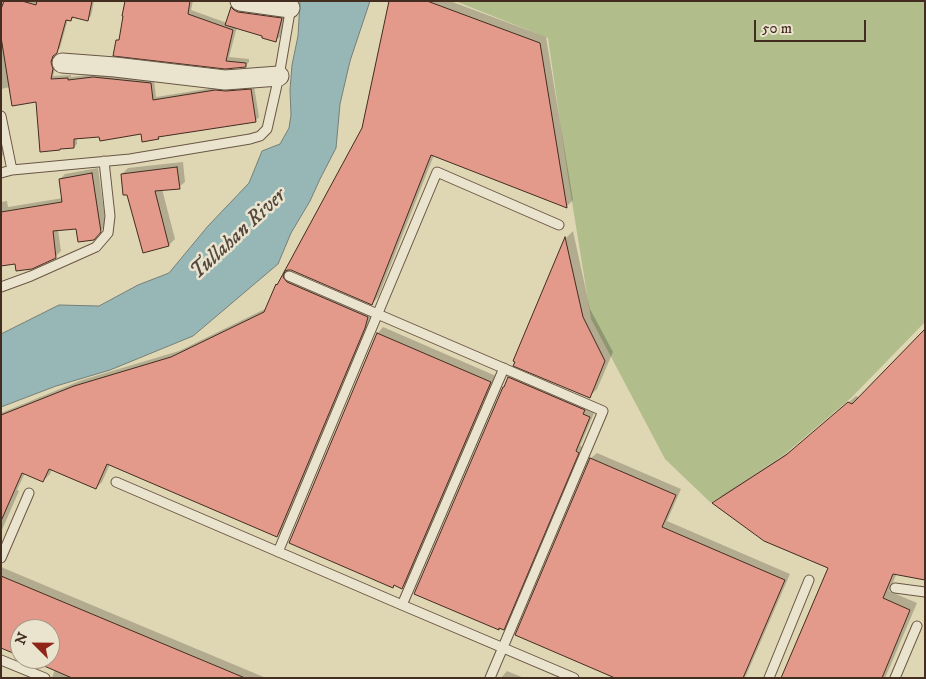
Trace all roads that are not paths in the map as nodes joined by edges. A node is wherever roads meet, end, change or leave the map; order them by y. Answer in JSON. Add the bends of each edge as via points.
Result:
{"nodes":[{"id":1,"x":240,"y":1,"type":"edge"},
{"id":2,"x":291,"y":5,"type":"edge"},
{"id":3,"x":62,"y":63,"type":"dead end"},
{"id":4,"x":280,"y":76,"type":"junction"},
{"id":5,"x":1,"y":116,"type":"edge"},
{"id":6,"x":104,"y":161,"type":"junction"},
{"id":7,"x":12,"y":170,"type":"junction"},
{"id":8,"x":1,"y":172,"type":"edge"},
{"id":9,"x":559,"y":225,"type":"dead end"},
{"id":10,"x":289,"y":276,"type":"dead end"},
{"id":11,"x":1,"y":287,"type":"edge"},
{"id":12,"x":378,"y":314,"type":"junction"},
{"id":13,"x":504,"y":368,"type":"junction"},
{"id":14,"x":116,"y":482,"type":"dead end"},
{"id":15,"x":29,"y":492,"type":"dead end"},
{"id":16,"x":278,"y":552,"type":"junction"},
{"id":17,"x":1,"y":558,"type":"edge"},
{"id":18,"x":809,"y":580,"type":"dead end"},
{"id":19,"x":895,"y":588,"type":"dead end"},
{"id":20,"x":925,"y":592,"type":"edge"},
{"id":21,"x":402,"y":605,"type":"junction"},
{"id":22,"x":917,"y":626,"type":"dead end"},
{"id":23,"x":502,"y":648,"type":"junction"},
{"id":24,"x":1,"y":660,"type":"edge"},
{"id":25,"x":45,"y":678,"type":"edge"},
{"id":26,"x":490,"y":678,"type":"edge"},
{"id":27,"x":574,"y":678,"type":"edge"},
{"id":28,"x":769,"y":678,"type":"edge"},
{"id":29,"x":895,"y":678,"type":"edge"}],
"edges":[{"from":1,"to":2,"type":"street"},
{"from":2,"to":4,"type":"lane"},
{"from":3,"to":4,"type":"street","via":[[115,66],[225,80]]},
{"from":4,"to":6,"type":"lane","via":[[267,129],[260,136]]},
{"from":5,"to":7,"type":"lane"},
{"from":6,"to":7,"type":"lane"},
{"from":6,"to":11,"type":"lane","via":[[110,216],[108,232],[96,247]]},
{"from":7,"to":8,"type":"lane"},
{"from":9,"to":12,"type":"lane","via":[[436,172]]},
{"from":10,"to":12,"type":"lane"},
{"from":12,"to":13,"type":"lane"},
{"from":12,"to":16,"type":"lane"},
{"from":13,"to":21,"type":"lane"},
{"from":13,"to":23,"type":"lane","via":[[603,411]]},
{"from":14,"to":16,"type":"lane"},
{"from":15,"to":17,"type":"lane"},
{"from":16,"to":21,"type":"lane"},
{"from":18,"to":28,"type":"lane"},
{"from":19,"to":20,"type":"lane"},
{"from":21,"to":23,"type":"lane"},
{"from":22,"to":29,"type":"lane"},
{"from":23,"to":26,"type":"lane"},
{"from":23,"to":27,"type":"lane"},
{"from":24,"to":25,"type":"lane"}]}
